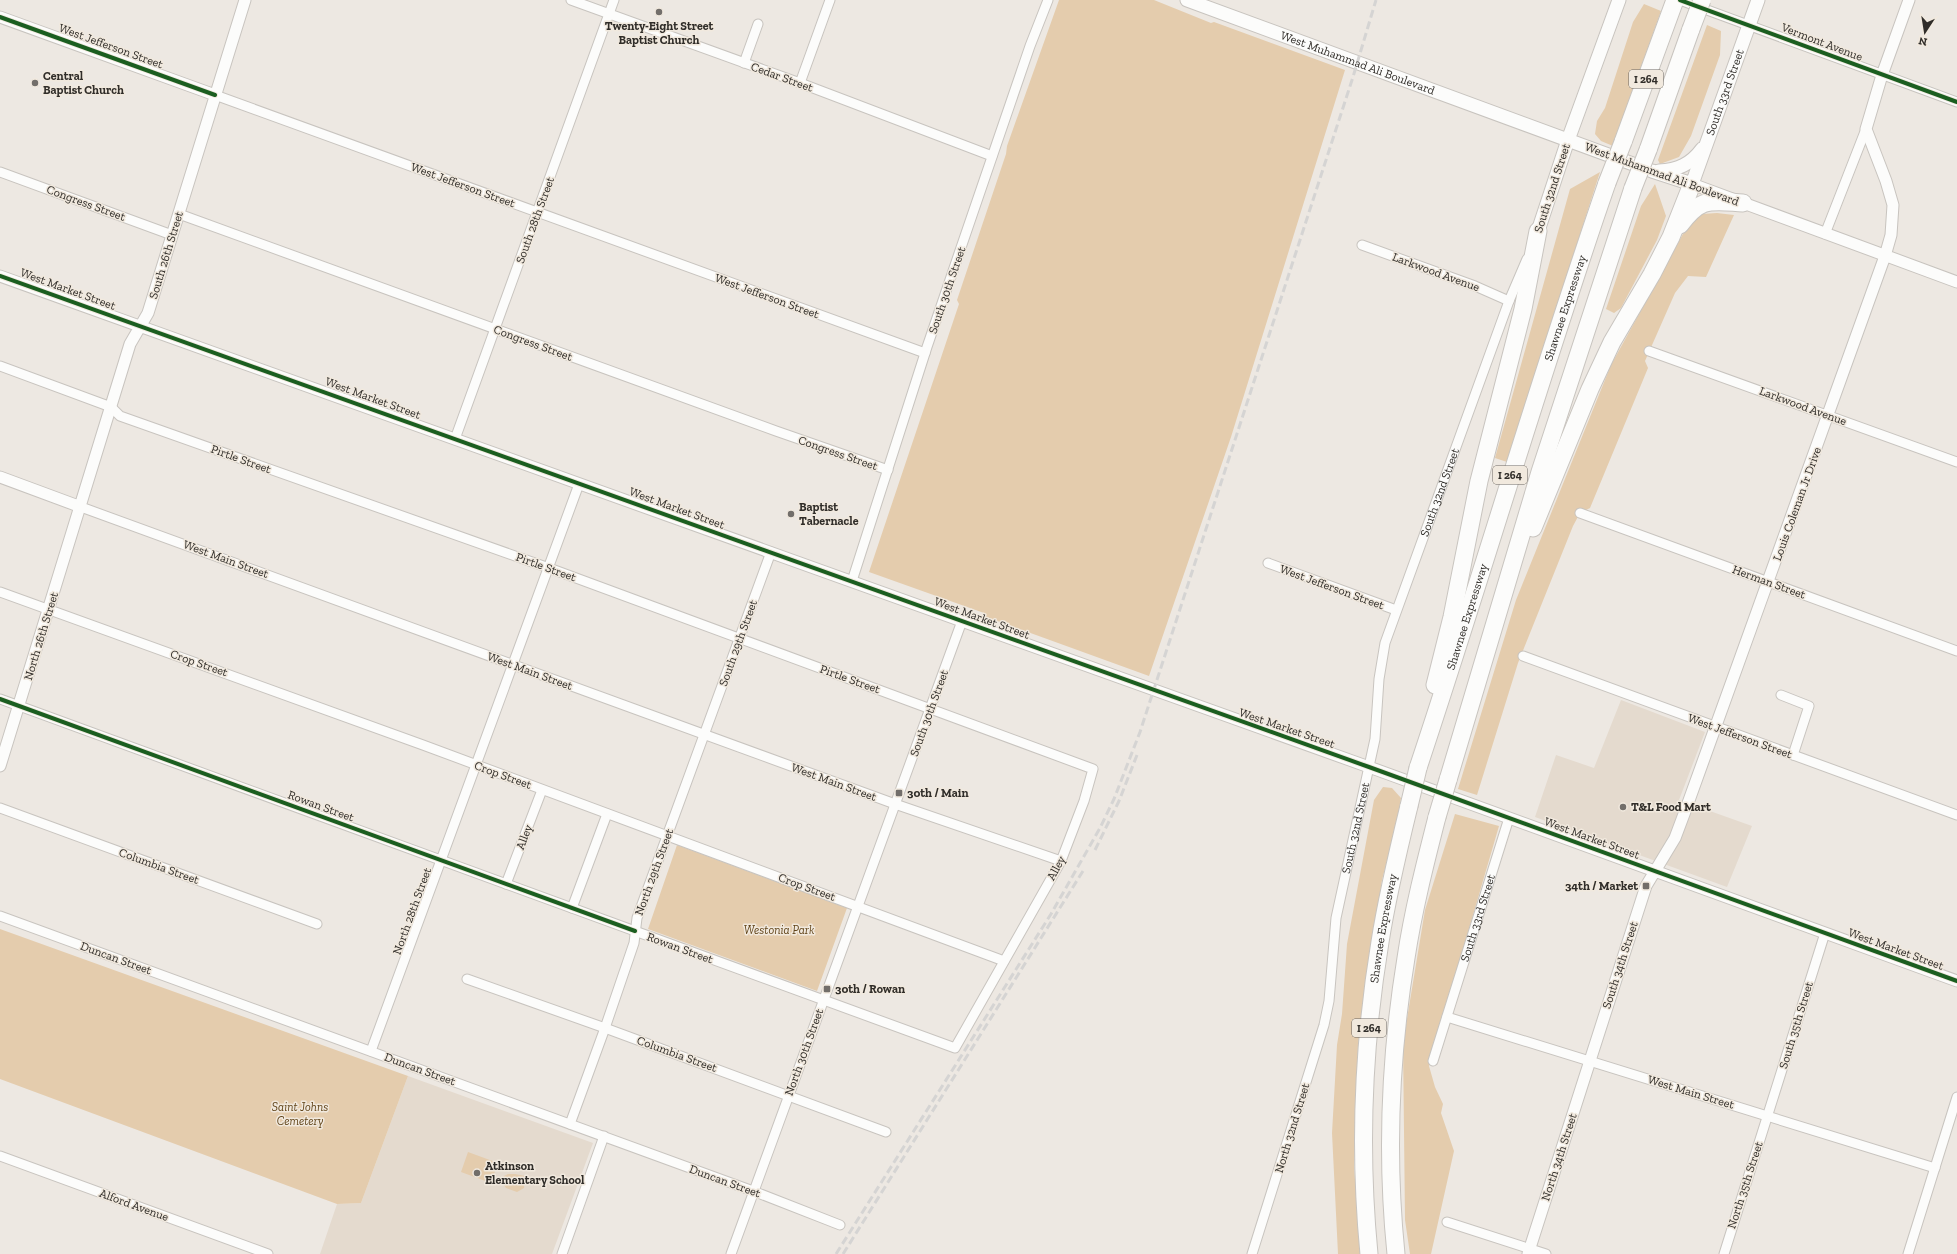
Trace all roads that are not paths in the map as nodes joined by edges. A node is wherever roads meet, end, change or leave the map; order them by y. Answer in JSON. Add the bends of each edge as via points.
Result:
{"nodes":[{"id":1,"x":245,"y":0,"type":"edge"},
{"id":2,"x":571,"y":0,"type":"edge"},
{"id":3,"x":614,"y":0,"type":"edge"},
{"id":4,"x":830,"y":0,"type":"edge"},
{"id":5,"x":1048,"y":0,"type":"edge"},
{"id":6,"x":1187,"y":0,"type":"edge"},
{"id":7,"x":1619,"y":0,"type":"edge"},
{"id":8,"x":1675,"y":0,"type":"edge"},
{"id":9,"x":1680,"y":0,"type":"edge"},
{"id":10,"x":1702,"y":0,"type":"edge"},
{"id":11,"x":1758,"y":0,"type":"edge"},
{"id":12,"x":1909,"y":0,"type":"edge"},
{"id":13,"x":609,"y":14,"type":"junction"},
{"id":14,"x":0,"y":17,"type":"edge"},
{"id":15,"x":758,"y":24,"type":"dead end"},
{"id":16,"x":1749,"y":25,"type":"junction"},
{"id":17,"x":744,"y":63,"type":"junction"},
{"id":18,"x":1882,"y":75,"type":"junction"},
{"id":19,"x":800,"y":83,"type":"junction"},
{"id":20,"x":216,"y":95,"type":"junction"},
{"id":21,"x":1957,"y":102,"type":"edge"},
{"id":22,"x":1866,"y":129,"type":"junction"},
{"id":23,"x":1568,"y":140,"type":"junction"},
{"id":24,"x":1706,"y":144,"type":"junction"},
{"id":25,"x":992,"y":156,"type":"junction"},
{"id":26,"x":1652,"y":171,"type":"junction"},
{"id":27,"x":0,"y":172,"type":"edge"},
{"id":28,"x":1692,"y":184,"type":"junction"},
{"id":29,"x":1743,"y":203,"type":"junction"},
{"id":30,"x":537,"y":212,"type":"junction"},
{"id":31,"x":179,"y":214,"type":"junction"},
{"id":32,"x":1538,"y":231,"type":"junction"},
{"id":33,"x":1825,"y":234,"type":"junction"},
{"id":34,"x":172,"y":235,"type":"junction"},
{"id":35,"x":1671,"y":237,"type":"junction"},
{"id":36,"x":1362,"y":245,"type":"dead end"},
{"id":37,"x":1885,"y":256,"type":"junction"},
{"id":38,"x":0,"y":276,"type":"edge"},
{"id":39,"x":1957,"y":282,"type":"edge"},
{"id":40,"x":1509,"y":301,"type":"junction"},
{"id":41,"x":140,"y":326,"type":"junction"},
{"id":42,"x":495,"y":329,"type":"junction"},
{"id":43,"x":1649,"y":351,"type":"dead end"},
{"id":44,"x":925,"y":353,"type":"junction"},
{"id":45,"x":0,"y":366,"type":"edge"},
{"id":46,"x":111,"y":407,"type":"junction"},
{"id":47,"x":1829,"y":416,"type":"junction"},
{"id":48,"x":455,"y":439,"type":"junction"},
{"id":49,"x":1957,"y":462,"type":"edge"},
{"id":50,"x":888,"y":470,"type":"junction"},
{"id":51,"x":0,"y":477,"type":"edge"},
{"id":52,"x":579,"y":484,"type":"junction"},
{"id":53,"x":81,"y":507,"type":"junction"},
{"id":54,"x":1580,"y":513,"type":"dead end"},
{"id":55,"x":771,"y":552,"type":"junction"},
{"id":56,"x":1268,"y":563,"type":"dead end"},
{"id":57,"x":549,"y":568,"type":"junction"},
{"id":58,"x":852,"y":581,"type":"junction"},
{"id":59,"x":1769,"y":582,"type":"junction"},
{"id":60,"x":0,"y":592,"type":"edge"},
{"id":61,"x":49,"y":610,"type":"junction"},
{"id":62,"x":1396,"y":610,"type":"junction"},
{"id":63,"x":962,"y":621,"type":"junction"},
{"id":64,"x":1492,"y":630,"type":"junction"},
{"id":65,"x":740,"y":638,"type":"junction"},
{"id":66,"x":1957,"y":651,"type":"edge"},
{"id":67,"x":1523,"y":656,"type":"dead end"},
{"id":68,"x":514,"y":665,"type":"junction"},
{"id":69,"x":1781,"y":695,"type":"dead end"},
{"id":70,"x":0,"y":699,"type":"edge"},
{"id":71,"x":19,"y":706,"type":"junction"},
{"id":72,"x":930,"y":709,"type":"junction"},
{"id":73,"x":1716,"y":727,"type":"junction"},
{"id":74,"x":704,"y":734,"type":"junction"},
{"id":75,"x":1793,"y":755,"type":"junction"},
{"id":76,"x":0,"y":766,"type":"edge"},
{"id":77,"x":477,"y":766,"type":"junction"},
{"id":78,"x":1369,"y":767,"type":"junction"},
{"id":79,"x":1418,"y":768,"type":"junction"},
{"id":80,"x":1093,"y":769,"type":"joint"},
{"id":81,"x":542,"y":790,"type":"junction"},
{"id":82,"x":895,"y":804,"type":"junction"},
{"id":83,"x":0,"y":808,"type":"edge"},
{"id":84,"x":607,"y":814,"type":"junction"},
{"id":85,"x":1957,"y":815,"type":"edge"},
{"id":86,"x":1509,"y":818,"type":"junction"},
{"id":87,"x":667,"y":836,"type":"junction"},
{"id":88,"x":441,"y":861,"type":"junction"},
{"id":89,"x":1061,"y":861,"type":"junction"},
{"id":90,"x":1654,"y":872,"type":"junction"},
{"id":91,"x":506,"y":884,"type":"junction"},
{"id":92,"x":858,"y":906,"type":"junction"},
{"id":93,"x":572,"y":908,"type":"junction"},
{"id":94,"x":0,"y":916,"type":"edge"},
{"id":95,"x":318,"y":924,"type":"dead end"},
{"id":96,"x":635,"y":931,"type":"junction"},
{"id":97,"x":1825,"y":933,"type":"junction"},
{"id":98,"x":1004,"y":961,"type":"junction"},
{"id":99,"x":467,"y":979,"type":"dead end"},
{"id":100,"x":1957,"y":981,"type":"edge"},
{"id":101,"x":823,"y":1000,"type":"junction"},
{"id":102,"x":1329,"y":1001,"type":"joint"},
{"id":103,"x":1447,"y":1017,"type":"junction"},
{"id":104,"x":605,"y":1028,"type":"junction"},
{"id":105,"x":955,"y":1048,"type":"joint"},
{"id":106,"x":371,"y":1051,"type":"junction"},
{"id":107,"x":1589,"y":1060,"type":"junction"},
{"id":108,"x":1433,"y":1061,"type":"dead end"},
{"id":109,"x":788,"y":1096,"type":"junction"},
{"id":110,"x":1957,"y":1097,"type":"edge"},
{"id":111,"x":1767,"y":1116,"type":"junction"},
{"id":112,"x":570,"y":1124,"type":"junction"},
{"id":113,"x":886,"y":1132,"type":"dead end"},
{"id":114,"x":604,"y":1136,"type":"junction"},
{"id":115,"x":0,"y":1156,"type":"edge"},
{"id":116,"x":1935,"y":1168,"type":"junction"},
{"id":117,"x":754,"y":1191,"type":"junction"},
{"id":118,"x":1447,"y":1222,"type":"dead end"},
{"id":119,"x":840,"y":1225,"type":"dead end"},
{"id":120,"x":1529,"y":1251,"type":"edge"},
{"id":121,"x":268,"y":1254,"type":"edge"},
{"id":122,"x":562,"y":1254,"type":"edge"},
{"id":123,"x":731,"y":1254,"type":"edge"},
{"id":124,"x":1252,"y":1254,"type":"edge"},
{"id":125,"x":1369,"y":1254,"type":"edge"},
{"id":126,"x":1396,"y":1254,"type":"edge"},
{"id":127,"x":1546,"y":1254,"type":"edge"},
{"id":128,"x":1724,"y":1254,"type":"edge"},
{"id":129,"x":1908,"y":1254,"type":"edge"}],
"edges":[{"from":1,"to":20,"type":"street","name":"South 26th Street"},
{"from":2,"to":13,"type":"street","name":"Cedar Street"},
{"from":3,"to":13,"type":"street","name":"South 28th Street"},
{"from":4,"to":19,"type":"street"},
{"from":5,"to":25,"type":"street","name":"South 30th Street"},
{"from":6,"to":23,"type":"main road","name":"West Muhammad Ali Boulevard"},
{"from":7,"to":23,"type":"main road","name":"South 32nd Street"},
{"from":8,"to":79,"type":"highway","name":"Shawnee Expressway","number":"I 264","bridge":true,"via":[[1607,183],[1558,326]]},
{"from":9,"to":16,"type":"street","name":"Vermont Avenue"},
{"from":10,"to":64,"type":"highway","number":"I 264","bridge":true,"via":[[1633,188],[1553,431]]},
{"from":11,"to":16,"type":"main road","name":"South 33rd Street"},
{"from":12,"to":18,"type":"street"},
{"from":13,"to":17,"type":"street","name":"Cedar Street"},
{"from":13,"to":30,"type":"street","name":"South 28th Street"},
{"from":14,"to":20,"type":"street","name":"West Jefferson Street"},
{"from":15,"to":17,"type":"street"},
{"from":16,"to":18,"type":"street","name":"Vermont Avenue"},
{"from":16,"to":24,"type":"main road","name":"South 33rd Street"},
{"from":17,"to":19,"type":"street","name":"Cedar Street"},
{"from":18,"to":21,"type":"street","name":"Vermont Avenue"},
{"from":18,"to":22,"type":"street"},
{"from":19,"to":25,"type":"street","name":"Cedar Street"},
{"from":20,"to":30,"type":"street","name":"West Jefferson Street"},
{"from":20,"to":31,"type":"street","name":"South 26th Street"},
{"from":22,"to":33,"type":"street"},
{"from":22,"to":37,"type":"street","name":"Louis Coleman Jr Drive","via":[[1893,205],[1891,235]]},
{"from":23,"to":26,"type":"main road","name":"West Muhammad Ali Boulevard"},
{"from":23,"to":32,"type":"main road","name":"South 32nd Street"},
{"from":24,"to":26,"type":"main road","via":[[1687,165],[1667,171]]},
{"from":24,"to":28,"type":"main road","name":"South 33rd Street"},
{"from":25,"to":44,"type":"street","name":"South 30th Street"},
{"from":26,"to":28,"type":"main road","name":"West Muhammad Ali Boulevard"},
{"from":27,"to":34,"type":"street","name":"Congress Street"},
{"from":28,"to":29,"type":"street","name":"West Muhammad Ali Boulevard"},
{"from":28,"to":35,"type":"highway"},
{"from":29,"to":33,"type":"street","name":"West Muhammad Ali Boulevard"},
{"from":29,"to":35,"type":"highway","via":[[1701,203],[1689,213]]},
{"from":30,"to":42,"type":"street","name":"South 28th Street"},
{"from":30,"to":44,"type":"street","name":"West Jefferson Street"},
{"from":31,"to":34,"type":"street","name":"South 26th Street"},
{"from":31,"to":42,"type":"street","name":"Congress Street"},
{"from":32,"to":40,"type":"street","name":"South 32nd Street"},
{"from":32,"to":79,"type":"highway","via":[[1523,309],[1479,481]]},
{"from":33,"to":37,"type":"street","name":"West Muhammad Ali Boulevard"},
{"from":34,"to":41,"type":"street","name":"South 26th Street","via":[[148,313]]},
{"from":35,"to":64,"type":"highway","via":[[1612,342],[1590,389]]},
{"from":36,"to":40,"type":"street","name":"Larkwood Avenue"},
{"from":37,"to":39,"type":"street","name":"West Muhammad Ali Boulevard"},
{"from":37,"to":47,"type":"street","name":"Louis Coleman Jr Drive"},
{"from":38,"to":41,"type":"street","name":"West Market Street"},
{"from":40,"to":62,"type":"street","name":"South 32nd Street"},
{"from":41,"to":46,"type":"street","name":"South 26th Street","via":[[130,344]]},
{"from":41,"to":48,"type":"street","name":"West Market Street"},
{"from":42,"to":48,"type":"street","name":"South 28th Street"},
{"from":42,"to":50,"type":"street","name":"Congress Street"},
{"from":43,"to":47,"type":"street","name":"Larkwood Avenue"},
{"from":44,"to":50,"type":"street","name":"South 30th Street"},
{"from":45,"to":46,"type":"street","name":"Pirtle Street"},
{"from":46,"to":53,"type":"street","name":"South 26th Street"},
{"from":46,"to":57,"type":"street","name":"Pirtle Street","via":[[120,416]]},
{"from":47,"to":49,"type":"street","name":"Larkwood Avenue"},
{"from":47,"to":59,"type":"street","name":"Louis Coleman Jr Drive"},
{"from":48,"to":52,"type":"street","name":"West Market Street"},
{"from":50,"to":58,"type":"street","name":"South 30th Street"},
{"from":51,"to":53,"type":"street","name":"West Main Street"},
{"from":52,"to":55,"type":"street","name":"West Market Street"},
{"from":52,"to":57,"type":"street"},
{"from":53,"to":61,"type":"street","name":"North 26th Street"},
{"from":53,"to":68,"type":"street","name":"West Main Street"},
{"from":54,"to":59,"type":"street","name":"Herman Street"},
{"from":55,"to":58,"type":"street","name":"West Market Street"},
{"from":55,"to":65,"type":"street","name":"South 29th Street"},
{"from":56,"to":62,"type":"street","name":"West Jefferson Street"},
{"from":57,"to":65,"type":"street","name":"Pirtle Street"},
{"from":57,"to":68,"type":"street"},
{"from":58,"to":63,"type":"street","name":"West Market Street"},
{"from":59,"to":66,"type":"street","name":"Herman Street"},
{"from":59,"to":73,"type":"street","name":"Louis Coleman Jr Drive"},
{"from":60,"to":61,"type":"street","name":"Crop Street"},
{"from":61,"to":71,"type":"street","name":"North 26th Street"},
{"from":61,"to":77,"type":"street","name":"Crop Street"},
{"from":62,"to":78,"type":"street","name":"South 32nd Street","via":[[1385,643],[1379,679],[1375,738]]},
{"from":63,"to":72,"type":"street","name":"South 30th Street"},
{"from":63,"to":78,"type":"street","name":"West Market Street"},
{"from":64,"to":126,"type":"highway","number":"I 264","bridge":true,"via":[[1436,817],[1406,957],[1393,1070],[1391,1160]]},
{"from":65,"to":72,"type":"street","name":"Pirtle Street"},
{"from":65,"to":74,"type":"street","name":"South 29th Street"},
{"from":67,"to":73,"type":"street","name":"West Jefferson Street"},
{"from":68,"to":74,"type":"street","name":"West Main Street"},
{"from":68,"to":77,"type":"street","name":"North 28th Street"},
{"from":69,"to":75,"type":"street","via":[[1809,706]]},
{"from":70,"to":71,"type":"street","name":"Rowan Street"},
{"from":71,"to":76,"type":"street","name":"North 26th Street"},
{"from":71,"to":88,"type":"street","name":"Rowan Street"},
{"from":72,"to":80,"type":"street","name":"Pirtle Street"},
{"from":72,"to":82,"type":"street","name":"South 30th Street"},
{"from":73,"to":75,"type":"street","name":"West Jefferson Street"},
{"from":73,"to":90,"type":"street","name":"Louis Coleman Jr Drive","via":[[1675,838]]},
{"from":74,"to":82,"type":"street","name":"West Main Street"},
{"from":74,"to":87,"type":"street","name":"North 29th Street"},
{"from":75,"to":85,"type":"street","name":"West Jefferson Street"},
{"from":77,"to":81,"type":"street","name":"Crop Street"},
{"from":77,"to":88,"type":"street","name":"North 28th Street"},
{"from":78,"to":86,"type":"street","name":"West Market Street"},
{"from":78,"to":102,"type":"street","name":"South 32nd Street","via":[[1336,918]]},
{"from":79,"to":125,"type":"highway","name":"Shawnee Expressway","number":"I 264","bridge":true,"via":[[1394,868],[1380,943],[1368,1046],[1364,1159]]},
{"from":80,"to":89,"type":"street","name":"Alley","via":[[1084,801]]},
{"from":81,"to":84,"type":"street","name":"Crop Street"},
{"from":81,"to":91,"type":"street","name":"Alley"},
{"from":82,"to":89,"type":"street","name":"West Main Street"},
{"from":82,"to":92,"type":"street","name":"North 30th Street"},
{"from":83,"to":95,"type":"street","name":"Columbia Street"},
{"from":84,"to":87,"type":"street","name":"Crop Street"},
{"from":84,"to":93,"type":"street"},
{"from":86,"to":90,"type":"street","name":"West Market Street"},
{"from":86,"to":103,"type":"street","name":"South 33rd Street"},
{"from":87,"to":92,"type":"street","name":"Crop Street"},
{"from":87,"to":96,"type":"street","name":"North 29th Street","via":[[637,918]]},
{"from":88,"to":91,"type":"street","name":"Rowan Street"},
{"from":88,"to":106,"type":"street","name":"North 28th Street"},
{"from":89,"to":98,"type":"street","name":"Alley"},
{"from":90,"to":97,"type":"street","name":"West Market Street"},
{"from":90,"to":107,"type":"street","name":"South 34th Street","via":[[1646,886]]},
{"from":91,"to":93,"type":"street","name":"Rowan Street"},
{"from":92,"to":98,"type":"street","name":"Crop Street"},
{"from":92,"to":101,"type":"street","name":"North 30th Street"},
{"from":93,"to":96,"type":"street","name":"Rowan Street"},
{"from":94,"to":106,"type":"street","name":"Duncan Street"},
{"from":96,"to":101,"type":"street","name":"Rowan Street"},
{"from":96,"to":104,"type":"street","name":"North 29th Street","via":[[634,943]]},
{"from":97,"to":100,"type":"street","name":"West Market Street"},
{"from":97,"to":111,"type":"street","name":"South 35th Street"},
{"from":98,"to":105,"type":"street","name":"Alley"},
{"from":99,"to":104,"type":"street","name":"Columbia Street"},
{"from":101,"to":105,"type":"street","name":"Rowan Street"},
{"from":101,"to":109,"type":"street","name":"North 30th Street"},
{"from":102,"to":124,"type":"street","name":"North 32nd Street","via":[[1324,1025]]},
{"from":103,"to":107,"type":"street","name":"West Main Street"},
{"from":103,"to":108,"type":"street","name":"South 33rd Street"},
{"from":104,"to":109,"type":"street","name":"Columbia Street"},
{"from":104,"to":112,"type":"street","name":"North 29th Street"},
{"from":106,"to":112,"type":"street","name":"Duncan Street"},
{"from":107,"to":111,"type":"street","name":"West Main Street"},
{"from":107,"to":120,"type":"street","name":"North 34th Street"},
{"from":109,"to":113,"type":"street","name":"Columbia Street"},
{"from":109,"to":117,"type":"street","name":"North 30th Street"},
{"from":110,"to":116,"type":"street"},
{"from":111,"to":116,"type":"street","name":"West Main Street"},
{"from":111,"to":128,"type":"street","name":"North 35th Street"},
{"from":112,"to":114,"type":"street","name":"Duncan Street"},
{"from":114,"to":117,"type":"street","name":"Duncan Street"},
{"from":114,"to":122,"type":"street"},
{"from":115,"to":121,"type":"street","name":"Alford Avenue"},
{"from":116,"to":129,"type":"street"},
{"from":117,"to":119,"type":"street","name":"Duncan Street"},
{"from":117,"to":123,"type":"street","name":"North 30th Street"},
{"from":118,"to":120,"type":"street"},
{"from":120,"to":127,"type":"street"}]}
